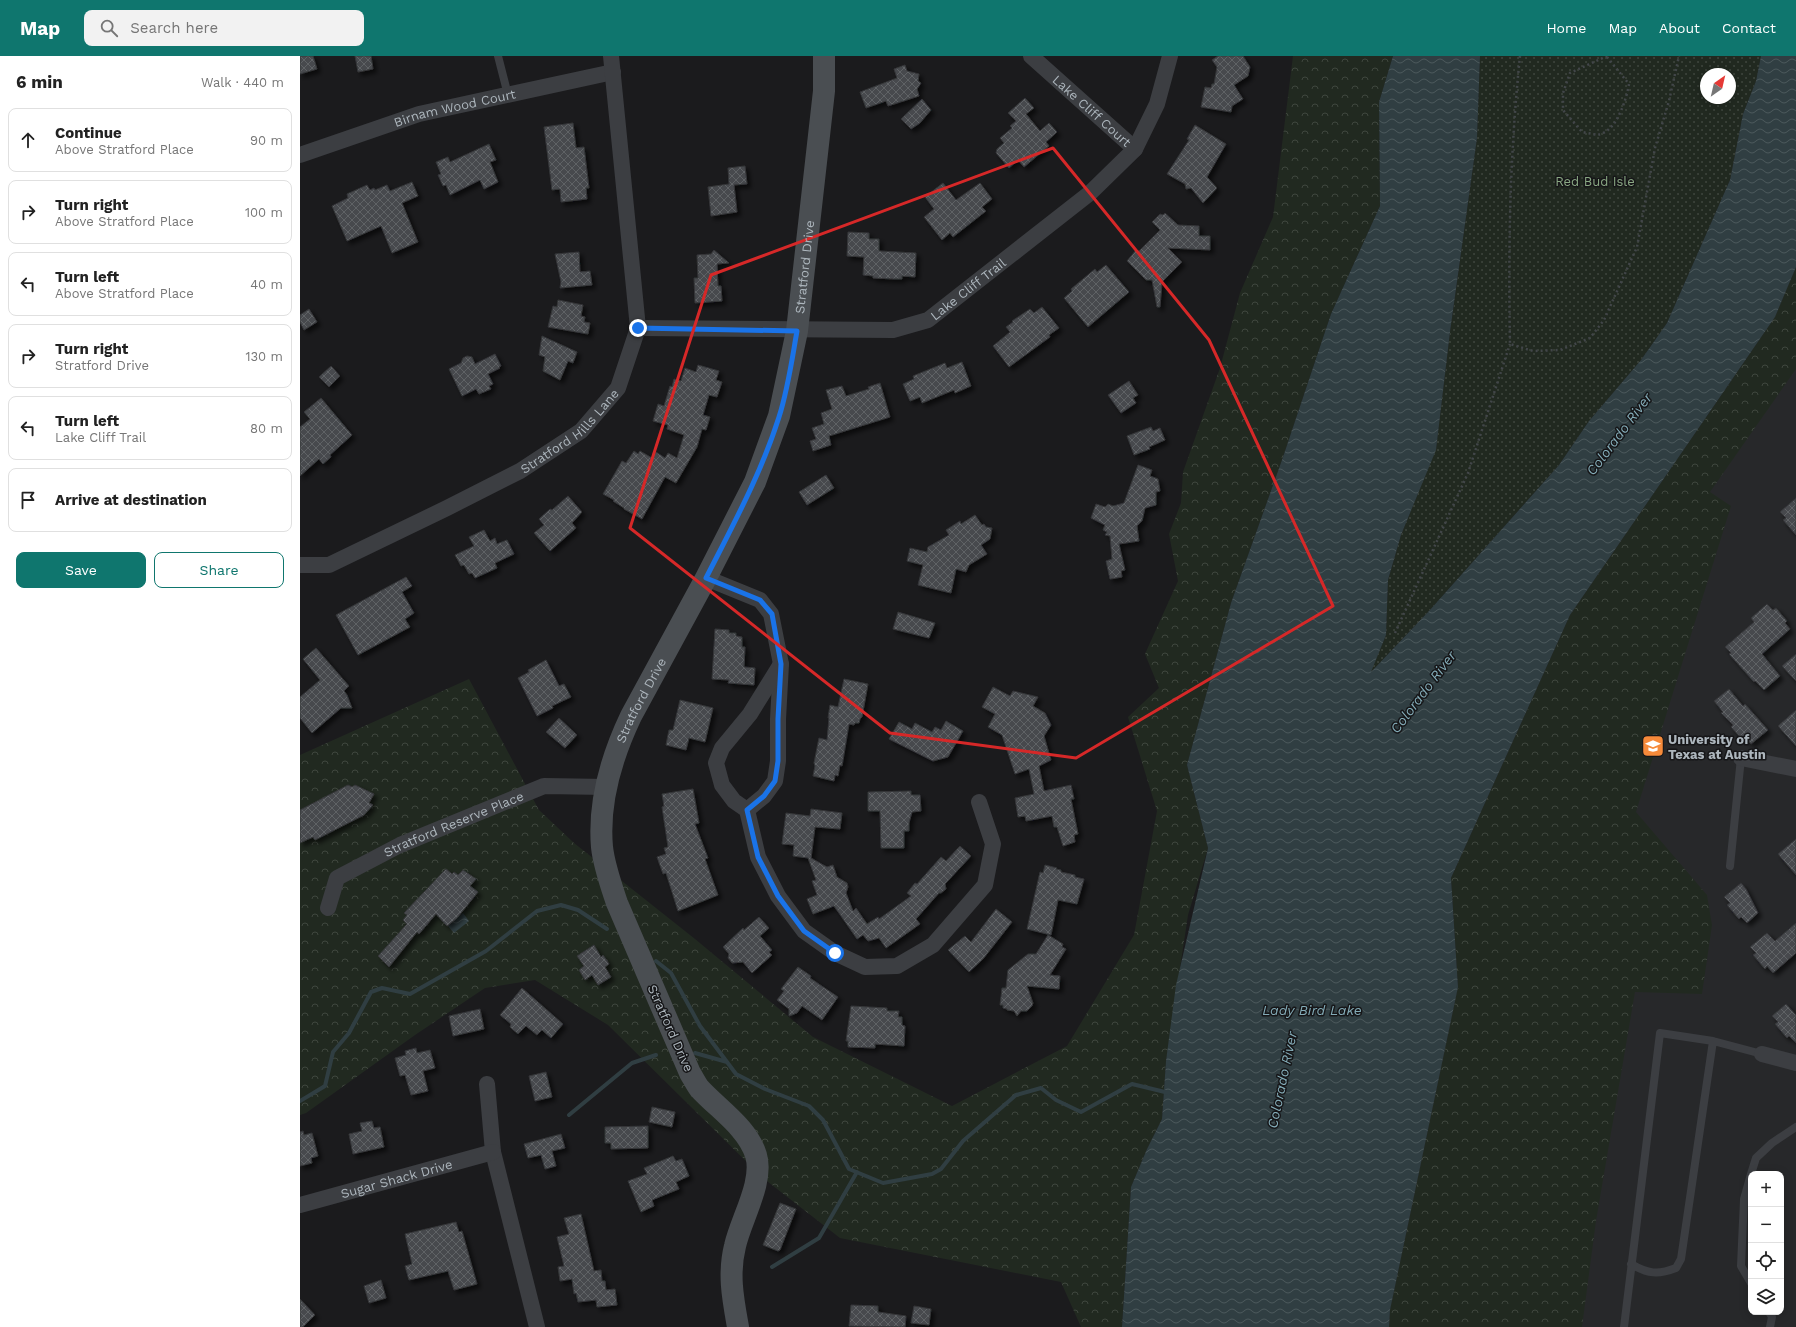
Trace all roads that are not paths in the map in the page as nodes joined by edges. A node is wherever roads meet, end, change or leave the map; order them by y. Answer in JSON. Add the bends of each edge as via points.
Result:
{"nodes":[{"id":1,"x":498,"y":56,"type":"edge"},
{"id":2,"x":824,"y":56,"type":"edge"},
{"id":3,"x":1031,"y":56,"type":"edge"},
{"id":4,"x":1170,"y":56,"type":"edge"},
{"id":5,"x":612,"y":64,"type":"edge"},
{"id":6,"x":508,"y":94,"type":"junction"},
{"id":7,"x":1135,"y":149,"type":"junction"},
{"id":8,"x":300,"y":155,"type":"edge"},
{"id":9,"x":638,"y":328,"type":"junction"},
{"id":10,"x":797,"y":331,"type":"junction"},
{"id":11,"x":300,"y":565,"type":"edge"},
{"id":12,"x":706,"y":578,"type":"junction"},
{"id":13,"x":781,"y":664,"type":"junction"},
{"id":14,"x":1741,"y":758,"type":"joint"},
{"id":15,"x":1796,"y":769,"type":"edge"},
{"id":16,"x":607,"y":787,"type":"junction"},
{"id":17,"x":979,"y":802,"type":"dead end"},
{"id":18,"x":747,"y":810,"type":"junction"},
{"id":19,"x":1730,"y":866,"type":"dead end"},
{"id":20,"x":328,"y":908,"type":"dead end"},
{"id":21,"x":1713,"y":1041,"type":"junction"},
{"id":22,"x":1762,"y":1054,"type":"joint"},
{"id":23,"x":1796,"y":1063,"type":"edge"},
{"id":24,"x":487,"y":1084,"type":"dead end"},
{"id":25,"x":1796,"y":1127,"type":"edge"},
{"id":26,"x":493,"y":1152,"type":"junction"},
{"id":27,"x":1752,"y":1171,"type":"edge"},
{"id":28,"x":1748,"y":1185,"type":"edge"},
{"id":29,"x":300,"y":1204,"type":"edge"},
{"id":30,"x":1631,"y":1264,"type":"junction"},
{"id":31,"x":1749,"y":1279,"type":"edge"},
{"id":32,"x":1771,"y":1315,"type":"edge"},
{"id":33,"x":537,"y":1327,"type":"edge"},
{"id":34,"x":738,"y":1327,"type":"edge"},
{"id":35,"x":1624,"y":1327,"type":"edge"},
{"id":36,"x":1770,"y":1327,"type":"edge"}],
"edges":[{"from":1,"to":6,"type":"lane"},
{"from":2,"to":10,"type":"street","name":"Stratford Drive","via":[[824,91]]},
{"from":3,"to":7,"type":"street","name":"Lake Cliff Court"},
{"from":4,"to":7,"type":"street","name":"Lake Cliff Trail","via":[[1156,104]]},
{"from":5,"to":6,"type":"street","name":"Birnam Wood Court"},
{"from":5,"to":9,"type":"street","name":"Stratford Hills Lane"},
{"from":6,"to":8,"type":"street","name":"Birnam Wood Court","via":[[419,114]]},
{"from":7,"to":10,"type":"street","name":"Lake Cliff Trail","via":[[1090,194],[928,320],[893,330]]},
{"from":9,"to":10,"type":"street","name":"Lake Cliff Trail"},
{"from":9,"to":11,"type":"street","name":"Stratford Hills Lane","via":[[618,388],[581,431],[520,471],[329,565]]},
{"from":10,"to":12,"type":"street","name":"Stratford Drive","via":[[779,416],[768,447],[755,482]]},
{"from":12,"to":13,"type":"street","via":[[760,600],[772,614]]},
{"from":12,"to":16,"type":"street","name":"Stratford Drive","via":[[631,716],[612,763]]},
{"from":13,"to":18,"type":"street","via":[[775,781],[764,796]]},
{"from":13,"to":18,"type":"street","via":[[750,714],[722,748],[716,763],[722,785],[734,802]]},
{"from":14,"to":15,"type":"street"},
{"from":14,"to":19,"type":"lane"},
{"from":16,"to":20,"type":"street","name":"Stratford Reserve Place","via":[[544,786],[400,845],[337,878]]},
{"from":16,"to":34,"type":"street","name":"Stratford Drive","via":[[602,818],[602,847],[608,878],[617,903],[690,1073],[698,1087],[745,1136],[756,1156],[754,1191],[740,1228],[731,1268],[731,1288]]},
{"from":17,"to":18,"type":"street","via":[[993,844],[985,885],[933,945],[897,966],[865,967],[835,953],[804,931],[778,896],[758,857]]},
{"from":21,"to":22,"type":"lane"},
{"from":21,"to":30,"type":"lane","via":[[1681,1259],[1676,1268],[1663,1273],[1644,1272]]},
{"from":21,"to":30,"type":"lane","via":[[1660,1033]]},
{"from":22,"to":23,"type":"street"},
{"from":24,"to":26,"type":"street"},
{"from":25,"to":27,"type":"lane","via":[[1772,1143],[1756,1158]]},
{"from":26,"to":29,"type":"street","name":"Sugar Shack Drive"},
{"from":26,"to":33,"type":"street"},
{"from":28,"to":31,"type":"lane","via":[[1744,1199],[1741,1266]]},
{"from":30,"to":35,"type":"lane"},
{"from":32,"to":36,"type":"lane"}]}
